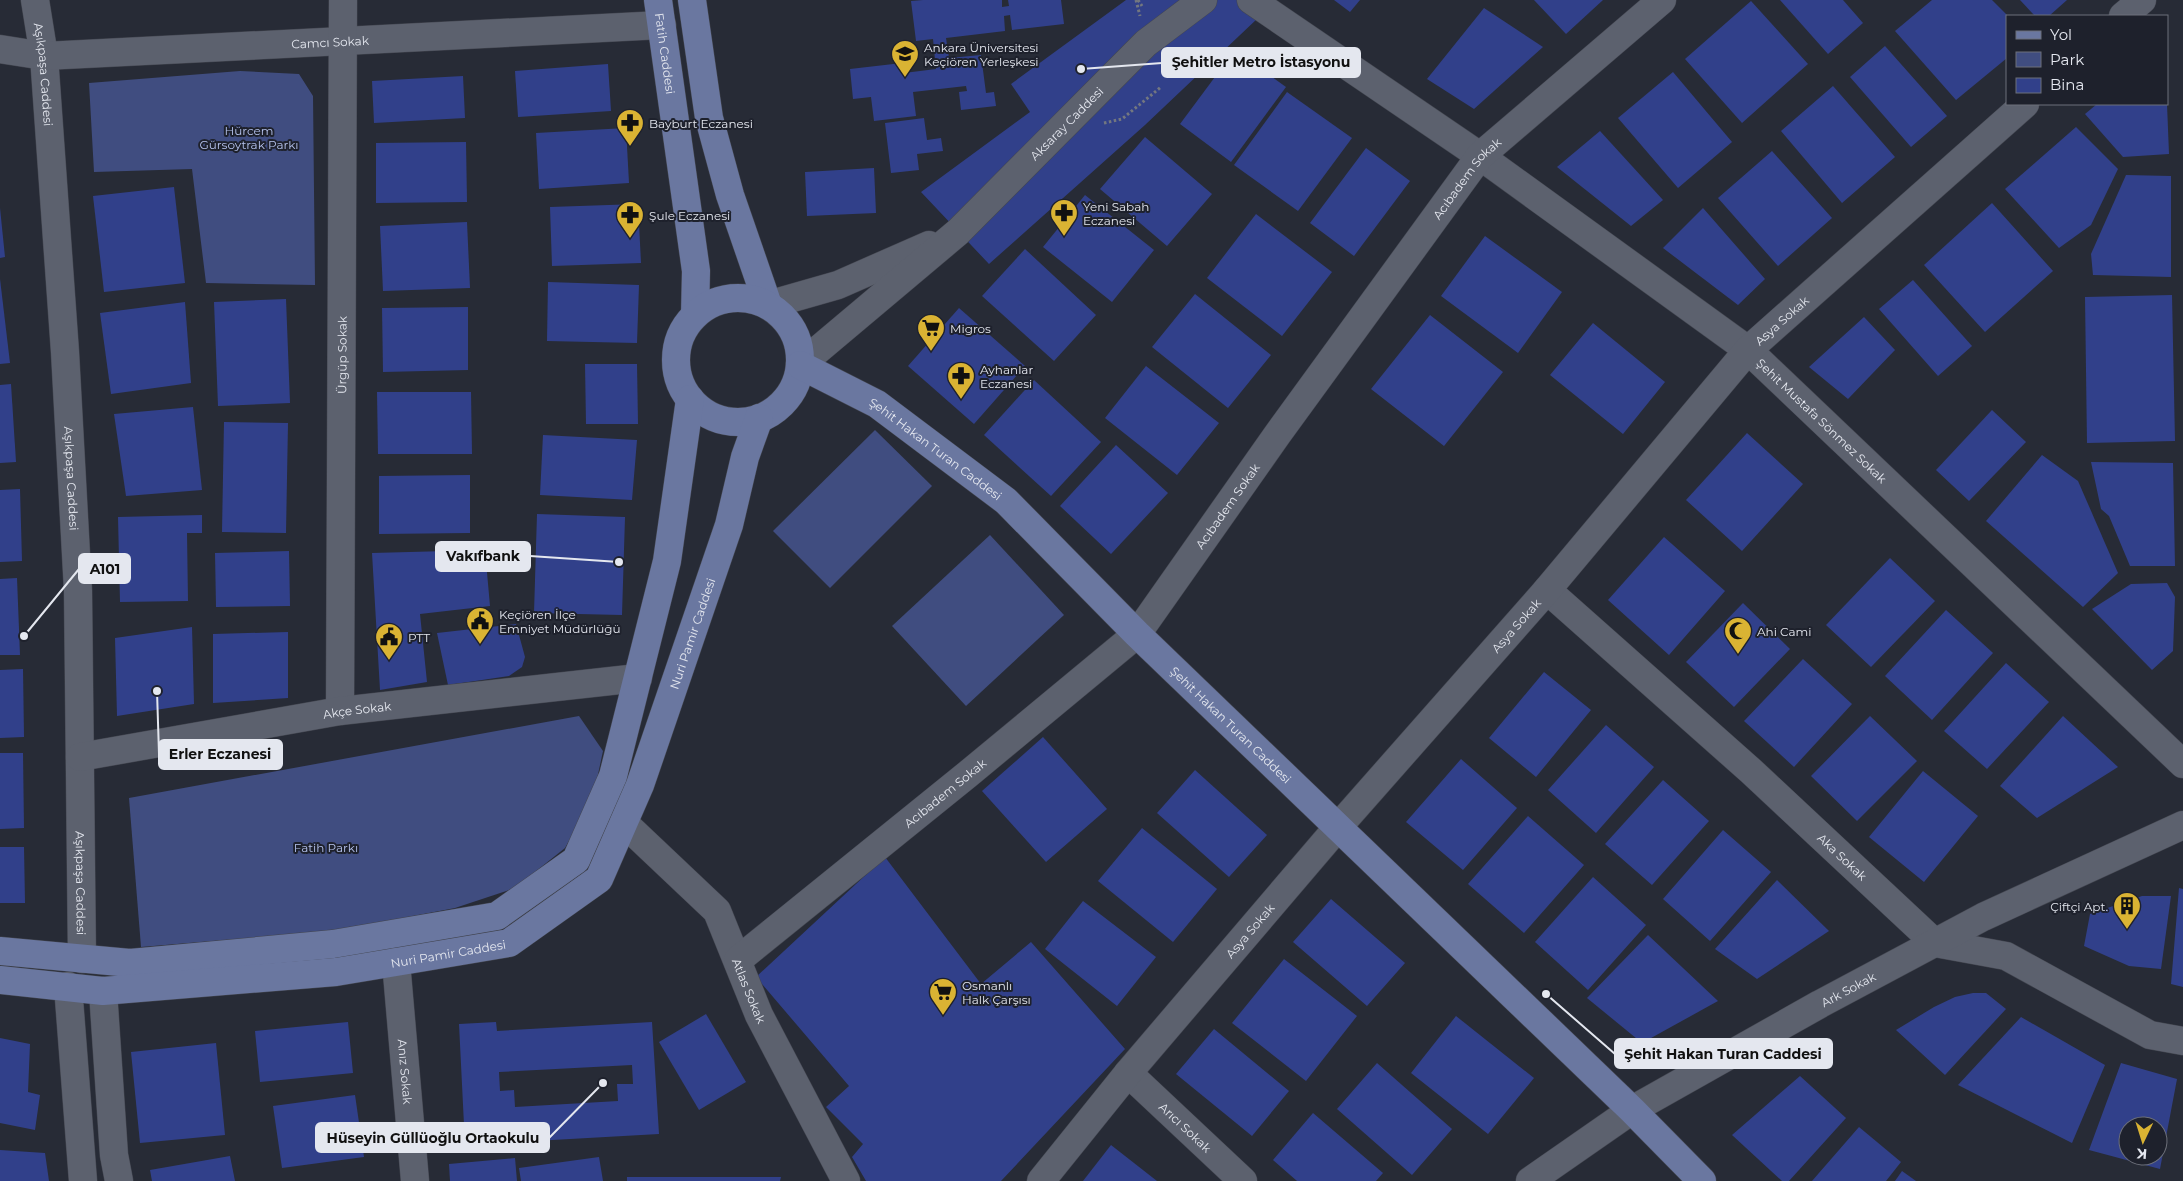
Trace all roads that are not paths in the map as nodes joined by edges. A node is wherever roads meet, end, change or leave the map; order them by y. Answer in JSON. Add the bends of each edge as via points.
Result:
{"nodes":[{"id":1,"x":35,"y":0,"type":"edge"},
{"id":2,"x":343,"y":0,"type":"edge"},
{"id":3,"x":692,"y":0,"type":"edge"},
{"id":4,"x":1203,"y":0,"type":"edge"},
{"id":5,"x":1251,"y":0,"type":"edge"},
{"id":6,"x":1662,"y":0,"type":"edge"},
{"id":7,"x":2142,"y":0,"type":"edge"},
{"id":8,"x":660,"y":13,"type":"edge"},
{"id":9,"x":2124,"y":15,"type":"edge"},
{"id":10,"x":343,"y":41,"type":"junction"},
{"id":11,"x":0,"y":49,"type":"edge"},
{"id":12,"x":44,"y":56,"type":"junction"},
{"id":13,"x":2024,"y":105,"type":"edge"},
{"id":14,"x":1480,"y":156,"type":"junction"},
{"id":15,"x":958,"y":232,"type":"junction"},
{"id":16,"x":768,"y":305,"type":"junction"},
{"id":17,"x":695,"y":315,"type":"junction"},
{"id":18,"x":1748,"y":350,"type":"junction"},
{"id":19,"x":800,"y":365,"type":"junction"},
{"id":20,"x":690,"y":399,"type":"junction"},
{"id":21,"x":759,"y":418,"type":"junction"},
{"id":22,"x":1548,"y":590,"type":"junction"},
{"id":23,"x":1136,"y":634,"type":"junction"},
{"id":24,"x":638,"y":678,"type":"junction"},
{"id":25,"x":340,"y":711,"type":"junction"},
{"id":26,"x":80,"y":757,"type":"junction"},
{"id":27,"x":2183,"y":764,"type":"edge"},
{"id":28,"x":624,"y":823,"type":"junction"},
{"id":29,"x":2183,"y":825,"type":"edge"},
{"id":30,"x":1338,"y":827,"type":"junction"},
{"id":31,"x":1935,"y":943,"type":"junction"},
{"id":32,"x":0,"y":950,"type":"edge"},
{"id":33,"x":82,"y":959,"type":"junction"},
{"id":34,"x":738,"y":960,"type":"junction"},
{"id":35,"x":396,"y":962,"type":"junction"},
{"id":36,"x":0,"y":980,"type":"edge"},
{"id":37,"x":68,"y":986,"type":"junction"},
{"id":38,"x":103,"y":991,"type":"junction"},
{"id":39,"x":2183,"y":1042,"type":"edge"},
{"id":40,"x":1128,"y":1073,"type":"junction"},
{"id":41,"x":1632,"y":1110,"type":"junction"},
{"id":42,"x":83,"y":1181,"type":"edge"},
{"id":43,"x":119,"y":1181,"type":"edge"},
{"id":44,"x":414,"y":1181,"type":"edge"},
{"id":45,"x":846,"y":1181,"type":"edge"},
{"id":46,"x":1042,"y":1181,"type":"edge"},
{"id":47,"x":1243,"y":1181,"type":"edge"},
{"id":48,"x":1530,"y":1181,"type":"edge"},
{"id":49,"x":1702,"y":1181,"type":"edge"}],
"edges":[{"from":1,"to":12,"type":"street","name":"Aşıkpaşa Caddesi"},
{"from":2,"to":10,"type":"street","name":"Ürgüp Sokak"},
{"from":3,"to":16,"type":"main road","via":[[709,118],[730,195]]},
{"from":4,"to":15,"type":"street","name":"Aksaray Caddesi","via":[[1146,43]]},
{"from":5,"to":14,"type":"street","name":"Şehit Mustafa Sönmez Sokak"},
{"from":6,"to":14,"type":"street","name":"Acıbadem Sokak"},
{"from":7,"to":9,"type":"street"},
{"from":8,"to":10,"type":"street","name":"Camcı Sokak"},
{"from":8,"to":17,"type":"main road","name":"Fatih Caddesi","via":[[696,271]]},
{"from":10,"to":12,"type":"street","name":"Camcı Sokak"},
{"from":10,"to":25,"type":"street","name":"Ürgüp Sokak"},
{"from":11,"to":12,"type":"street","name":"Camcı Sokak"},
{"from":12,"to":26,"type":"street","name":"Aşıkpaşa Caddesi","via":[[78,591]]},
{"from":13,"to":18,"type":"street","name":"Asya Sokak"},
{"from":14,"to":18,"type":"street","name":"Şehit Mustafa Sönmez Sokak"},
{"from":14,"to":23,"type":"street","name":"Acıbadem Sokak"},
{"from":15,"to":16,"type":"street","via":[[838,285]]},
{"from":15,"to":19,"type":"street","name":"Aksaray Caddesi"},
{"from":16,"to":17,"type":"main road","via":[[730,298],[709,304]]},
{"from":16,"to":19,"type":"main road","via":[[793,330]]},
{"from":17,"to":20,"type":"main road","via":[[677,347],[676,365]]},
{"from":18,"to":22,"type":"street","name":"Asya Sokak"},
{"from":18,"to":27,"type":"street","name":"Şehit Mustafa Sönmez Sokak"},
{"from":19,"to":21,"type":"main road","via":[[796,382],[787,398]]},
{"from":19,"to":23,"type":"main road","name":"Şehit Hakan Turan Caddesi","via":[[877,404],[1006,501]]},
{"from":20,"to":21,"type":"main road","via":[[721,419],[740,422]]},
{"from":20,"to":24,"type":"main road","via":[[667,561]]},
{"from":21,"to":28,"type":"main road","name":"Nuri Pamir Caddesi","via":[[745,457],[729,525]]},
{"from":22,"to":30,"type":"street","name":"Asya Sokak"},
{"from":22,"to":31,"type":"street","name":"Aka Sokak","via":[[1751,771]]},
{"from":23,"to":30,"type":"main road","name":"Şehit Hakan Turan Caddesi"},
{"from":23,"to":34,"type":"street","name":"Acıbadem Sokak"},
{"from":24,"to":25,"type":"street","name":"Akçe Sokak"},
{"from":24,"to":33,"type":"main road","via":[[613,776],[576,860],[497,916],[333,944],[130,963]]},
{"from":25,"to":26,"type":"street","name":"Akçe Sokak"},
{"from":26,"to":33,"type":"street","name":"Aşıkpaşa Caddesi"},
{"from":28,"to":34,"type":"street","name":"Atlas Sokak","via":[[717,911]]},
{"from":28,"to":35,"type":"main road","name":"Nuri Pamir Caddesi","via":[[599,879],[508,943]]},
{"from":29,"to":31,"type":"street","name":"Ark Sokak","via":[[1983,917]]},
{"from":30,"to":40,"type":"street","name":"Asya Sokak"},
{"from":30,"to":41,"type":"main road","name":"Şehit Hakan Turan Caddesi"},
{"from":31,"to":39,"type":"street","via":[[2006,956],[2150,1035]]},
{"from":31,"to":41,"type":"street","name":"Ark Sokak"},
{"from":32,"to":33,"type":"main road"},
{"from":33,"to":37,"type":"main road"},
{"from":33,"to":38,"type":"main road"},
{"from":34,"to":45,"type":"street","name":"Atlas Sokak","via":[[759,1015]]},
{"from":35,"to":38,"type":"main road","name":"Nuri Pamir Caddesi","via":[[336,972]]},
{"from":35,"to":44,"type":"street","name":"Anız Sokak"},
{"from":36,"to":37,"type":"main road","name":"Nuri Pamir Caddesi"},
{"from":37,"to":38,"type":"main road","name":"Nuri Pamir Caddesi"},
{"from":37,"to":42,"type":"street"},
{"from":38,"to":43,"type":"street","via":[[114,1155]]},
{"from":40,"to":46,"type":"street","name":"Asya Sokak"},
{"from":40,"to":47,"type":"street","name":"Arıcı Sokak"},
{"from":41,"to":48,"type":"street","name":"Ark Sokak"},
{"from":41,"to":49,"type":"main road","name":"Şehit Hakan Turan Caddesi"}]}
